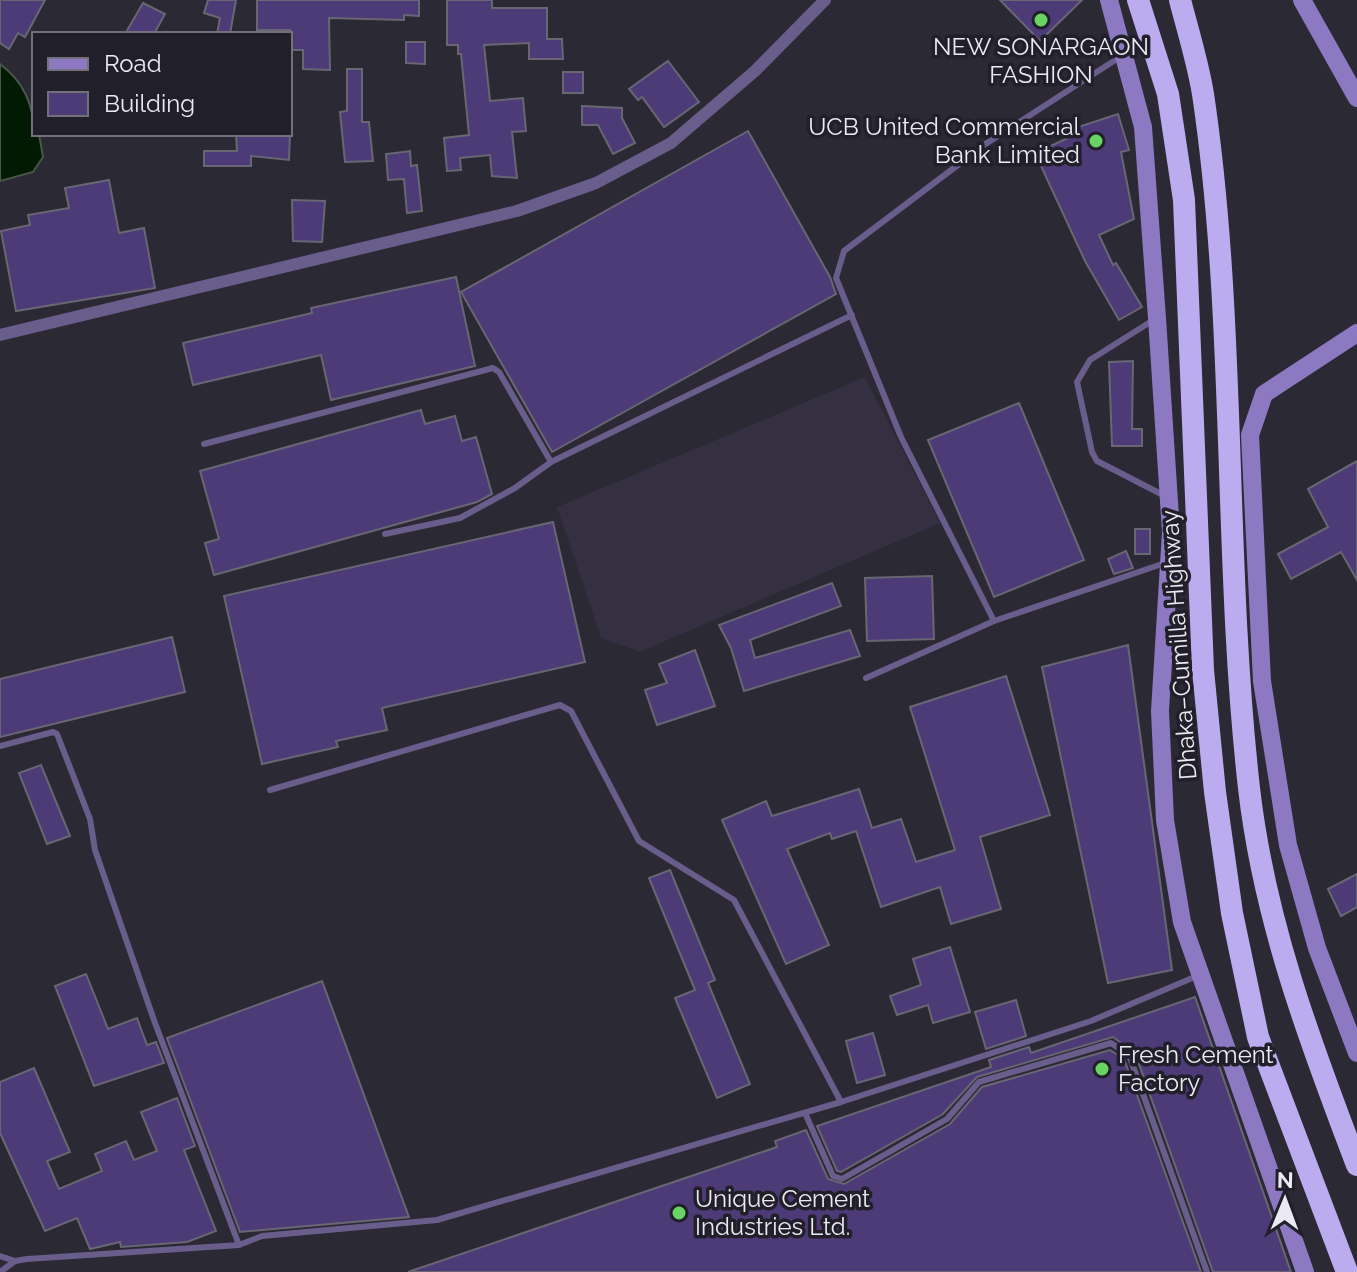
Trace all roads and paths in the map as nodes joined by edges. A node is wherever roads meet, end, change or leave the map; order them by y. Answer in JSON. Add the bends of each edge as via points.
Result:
{"nodes":[{"id":1,"x":825,"y":0,"type":"edge"},
{"id":2,"x":1109,"y":0,"type":"edge"},
{"id":3,"x":1138,"y":0,"type":"edge"},
{"id":4,"x":1180,"y":0,"type":"edge"},
{"id":5,"x":1302,"y":0,"type":"edge"},
{"id":6,"x":1126,"y":53,"type":"junction"},
{"id":7,"x":1357,"y":98,"type":"edge"},
{"id":8,"x":852,"y":315,"type":"junction"},
{"id":9,"x":1157,"y":318,"type":"junction"},
{"id":10,"x":1357,"y":333,"type":"edge"},
{"id":11,"x":0,"y":335,"type":"edge"},
{"id":12,"x":204,"y":444,"type":"dead end"},
{"id":13,"x":551,"y":462,"type":"junction"},
{"id":14,"x":1169,"y":497,"type":"junction"},
{"id":15,"x":385,"y":534,"type":"dead end"},
{"id":16,"x":1169,"y":562,"type":"junction"},
{"id":17,"x":994,"y":621,"type":"junction"},
{"id":18,"x":866,"y":678,"type":"dead end"},
{"id":19,"x":0,"y":746,"type":"edge"},
{"id":20,"x":270,"y":790,"type":"dead end"},
{"id":21,"x":1200,"y":974,"type":"junction"},
{"id":22,"x":1357,"y":1053,"type":"edge"},
{"id":23,"x":841,"y":1102,"type":"junction"},
{"id":24,"x":805,"y":1113,"type":"junction"},
{"id":25,"x":1357,"y":1165,"type":"edge"},
{"id":26,"x":239,"y":1245,"type":"junction"},
{"id":27,"x":0,"y":1256,"type":"edge"},
{"id":28,"x":15,"y":1261,"type":"junction"},
{"id":29,"x":0,"y":1272,"type":"edge"},
{"id":30,"x":1207,"y":1272,"type":"edge"},
{"id":31,"x":1305,"y":1272,"type":"edge"},
{"id":32,"x":1347,"y":1272,"type":"edge"}],
"edges":[{"from":1,"to":11,"type":"street","via":[[755,71],[671,143],[596,183],[517,211]]},
{"from":2,"to":6,"type":"street"},
{"from":3,"to":32,"type":"highway","name":"Dhaka–Cumilla Highway","via":[[1168,94],[1184,200],[1203,670],[1232,913],[1258,1037]]},
{"from":4,"to":25,"type":"highway","via":[[1203,91],[1215,199],[1249,790],[1281,952]]},
{"from":5,"to":7,"type":"street"},
{"from":6,"to":8,"type":"lane","via":[[987,143],[844,251],[836,278]]},
{"from":6,"to":9,"type":"street","via":[[1143,127]]},
{"from":8,"to":13,"type":"lane"},
{"from":8,"to":17,"type":"lane","via":[[901,437]]},
{"from":9,"to":14,"type":"street"},
{"from":9,"to":14,"type":"lane","via":[[1090,360],[1077,382],[1097,461]]},
{"from":10,"to":22,"type":"street","via":[[1264,394],[1250,435],[1262,681],[1286,831],[1317,948]]},
{"from":12,"to":13,"type":"lane","via":[[493,368]]},
{"from":13,"to":15,"type":"lane","via":[[460,518]]},
{"from":14,"to":16,"type":"street"},
{"from":16,"to":17,"type":"lane"},
{"from":16,"to":21,"type":"street","via":[[1160,711],[1165,820],[1182,922]]},
{"from":17,"to":18,"type":"lane"},
{"from":19,"to":26,"type":"lane","via":[[57,734],[155,1023]]},
{"from":20,"to":23,"type":"lane","via":[[560,705],[571,711],[639,841],[734,900]]},
{"from":21,"to":23,"type":"lane","via":[[1091,1021]]},
{"from":21,"to":31,"type":"street"},
{"from":23,"to":24,"type":"lane"},
{"from":24,"to":26,"type":"lane","via":[[437,1220],[262,1236]]},
{"from":24,"to":30,"type":"lane","via":[[833,1176],[842,1179],[947,1119],[979,1082],[1119,1045],[1129,1055]]},
{"from":26,"to":28,"type":"lane"},
{"from":27,"to":28,"type":"lane"},
{"from":28,"to":29,"type":"lane"}]}
